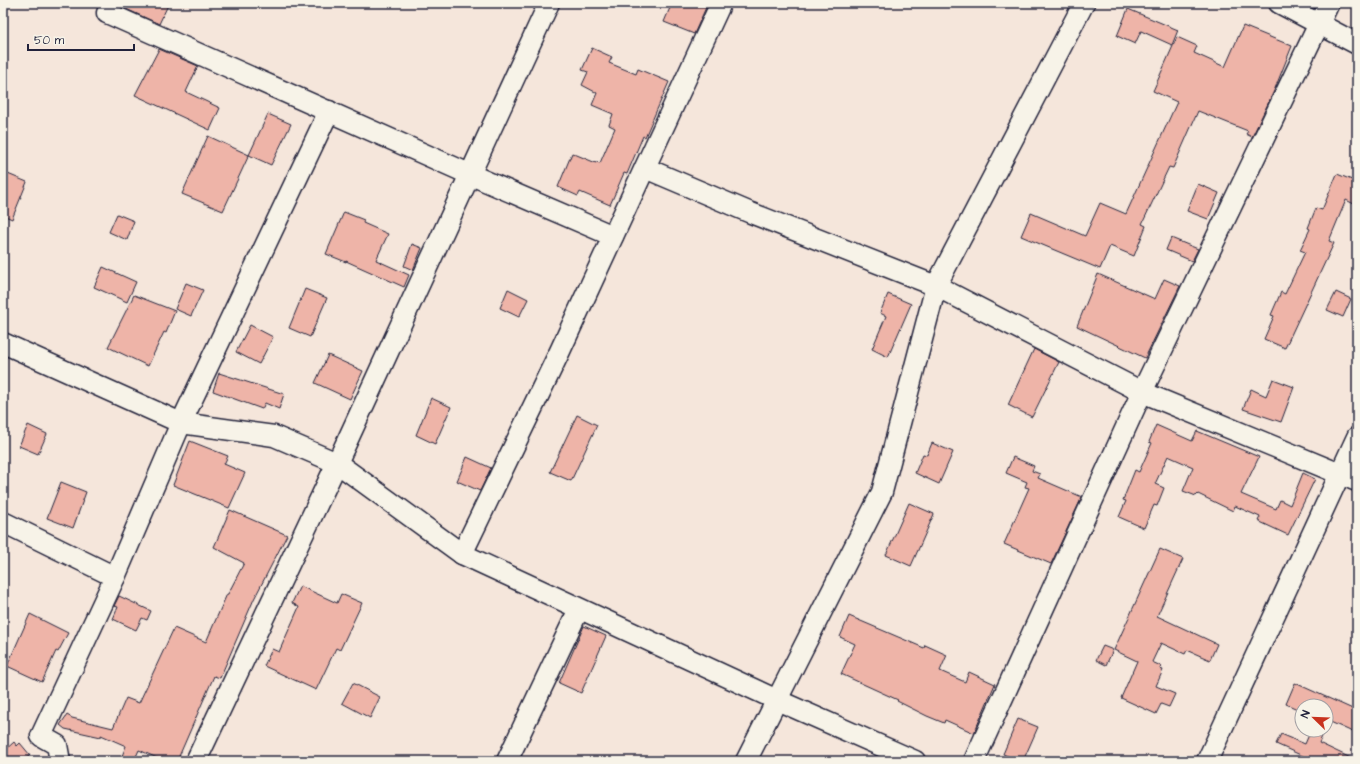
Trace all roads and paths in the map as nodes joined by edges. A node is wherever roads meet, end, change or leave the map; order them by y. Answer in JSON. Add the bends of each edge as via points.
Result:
{"nodes":[{"id":1,"x":549,"y":3,"type":"edge"},
{"id":2,"x":721,"y":3,"type":"edge"},
{"id":3,"x":1084,"y":3,"type":"edge"},
{"id":4,"x":1279,"y":3,"type":"edge"},
{"id":5,"x":1329,"y":3,"type":"edge"},
{"id":6,"x":107,"y":13,"type":"dead end"},
{"id":7,"x":1318,"y":25,"type":"junction"},
{"id":8,"x":1357,"y":44,"type":"edge"},
{"id":9,"x":329,"y":111,"type":"junction"},
{"id":10,"x":645,"y":168,"type":"junction"},
{"id":11,"x":469,"y":174,"type":"junction"},
{"id":12,"x":613,"y":236,"type":"junction"},
{"id":13,"x":936,"y":286,"type":"junction"},
{"id":14,"x":3,"y":343,"type":"edge"},
{"id":15,"x":1142,"y":392,"type":"junction"},
{"id":16,"x":181,"y":423,"type":"junction"},
{"id":17,"x":1357,"y":437,"type":"edge"},
{"id":18,"x":337,"y":463,"type":"junction"},
{"id":19,"x":1349,"y":477,"type":"edge"},
{"id":20,"x":3,"y":522,"type":"edge"},
{"id":21,"x":462,"y":554,"type":"junction"},
{"id":22,"x":115,"y":577,"type":"junction"},
{"id":23,"x":579,"y":609,"type":"junction"},
{"id":24,"x":777,"y":700,"type":"junction"},
{"id":25,"x":60,"y":761,"type":"edge"},
{"id":26,"x":196,"y":761,"type":"edge"},
{"id":27,"x":507,"y":761,"type":"edge"},
{"id":28,"x":746,"y":761,"type":"edge"},
{"id":29,"x":915,"y":761,"type":"edge"},
{"id":30,"x":974,"y":761,"type":"edge"},
{"id":31,"x":1207,"y":761,"type":"edge"}],
"edges":[{"from":1,"to":11,"type":"street"},
{"from":2,"to":10,"type":"street"},
{"from":3,"to":13,"type":"street"},
{"from":4,"to":7,"type":"street"},
{"from":5,"to":7,"type":"street"},
{"from":6,"to":9,"type":"street"},
{"from":7,"to":8,"type":"street"},
{"from":7,"to":15,"type":"street"},
{"from":9,"to":11,"type":"street"},
{"from":9,"to":16,"type":"street"},
{"from":10,"to":12,"type":"street"},
{"from":10,"to":13,"type":"street"},
{"from":11,"to":12,"type":"street"},
{"from":11,"to":18,"type":"street"},
{"from":12,"to":21,"type":"street"},
{"from":13,"to":15,"type":"street"},
{"from":13,"to":24,"type":"street","via":[[882,492]]},
{"from":14,"to":16,"type":"street"},
{"from":15,"to":19,"type":"street"},
{"from":15,"to":30,"type":"street"},
{"from":16,"to":18,"type":"street","via":[[274,436]]},
{"from":16,"to":22,"type":"street"},
{"from":17,"to":19,"type":"street"},
{"from":18,"to":21,"type":"street"},
{"from":18,"to":26,"type":"street"},
{"from":19,"to":31,"type":"street"},
{"from":20,"to":22,"type":"street"},
{"from":21,"to":23,"type":"street"},
{"from":22,"to":25,"type":"street","via":[[41,736],[57,745]]},
{"from":23,"to":24,"type":"street"},
{"from":23,"to":27,"type":"street"},
{"from":24,"to":28,"type":"street"},
{"from":24,"to":29,"type":"street"}]}
